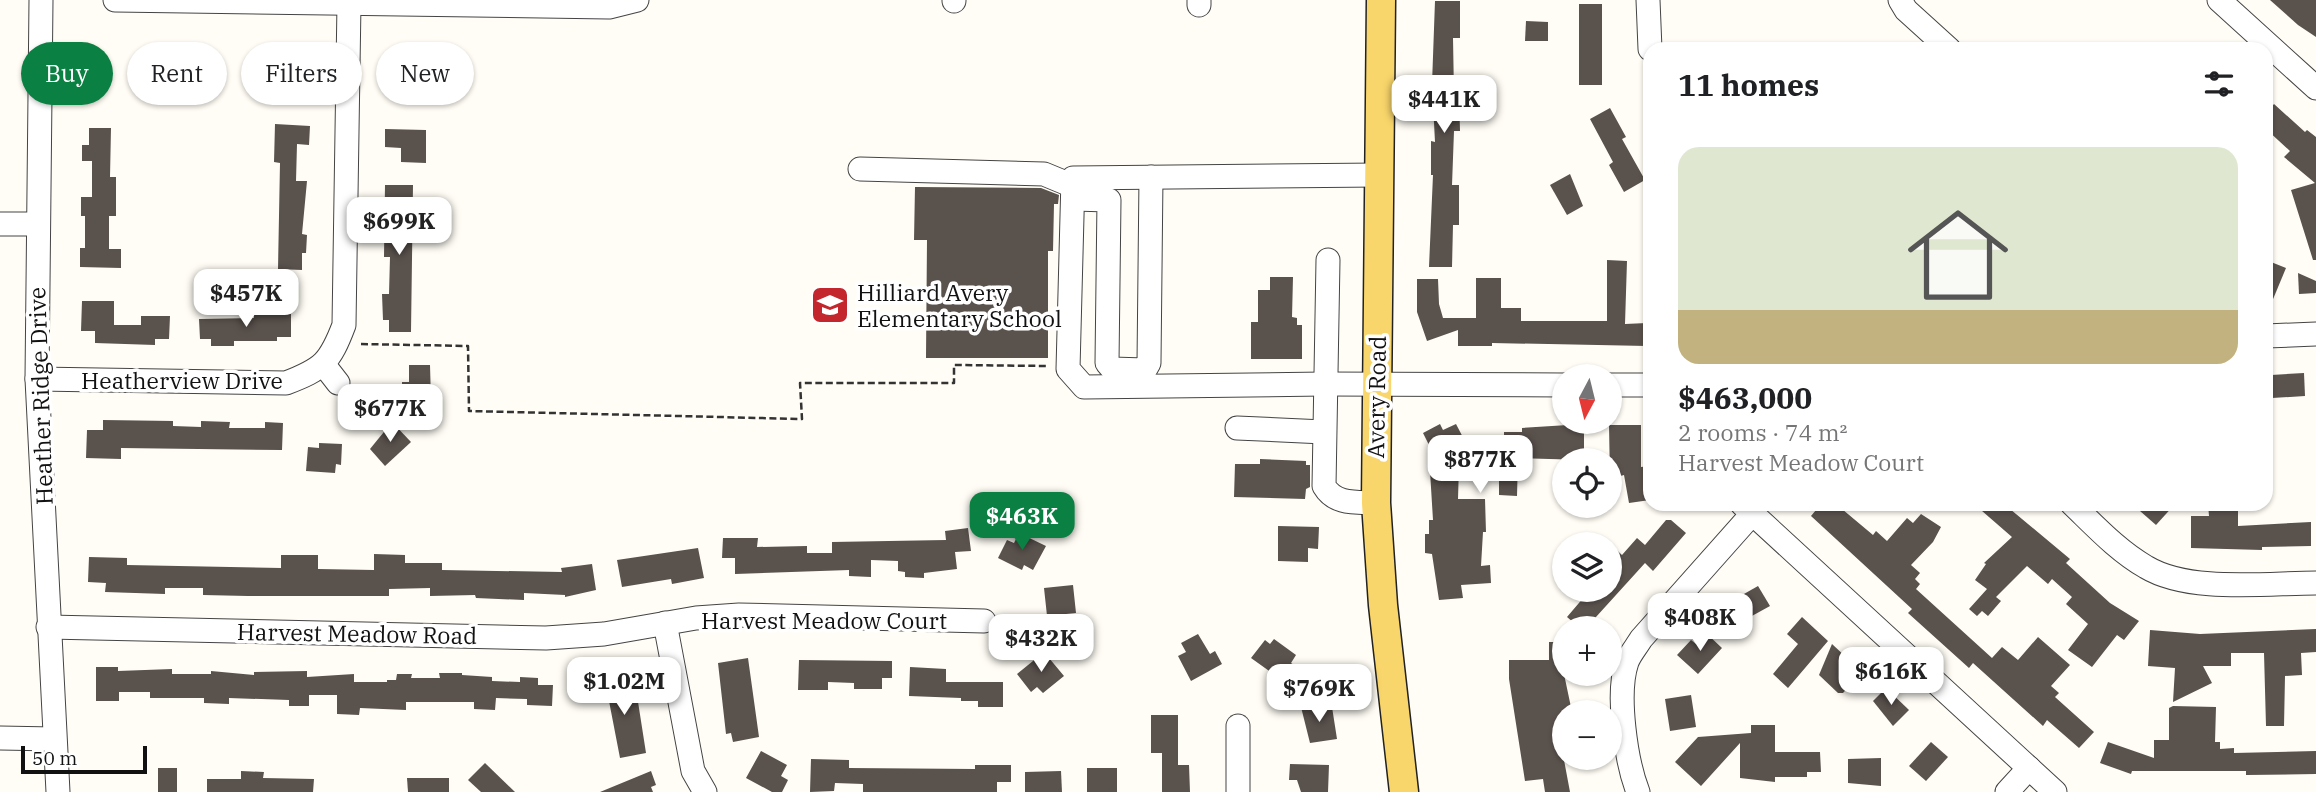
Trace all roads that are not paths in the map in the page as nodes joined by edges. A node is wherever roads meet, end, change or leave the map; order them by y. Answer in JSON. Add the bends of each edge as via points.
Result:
{"nodes":[{"id":1,"x":41,"y":0,"type":"edge"},
{"id":2,"x":115,"y":0,"type":"edge"},
{"id":3,"x":637,"y":0,"type":"edge"},
{"id":4,"x":1381,"y":0,"type":"edge"},
{"id":5,"x":1648,"y":0,"type":"edge"},
{"id":6,"x":1900,"y":0,"type":"edge"},
{"id":7,"x":2219,"y":0,"type":"edge"},
{"id":8,"x":349,"y":3,"type":"junction"},
{"id":9,"x":488,"y":3,"type":"edge"},
{"id":10,"x":1650,"y":42,"type":"edge"},
{"id":11,"x":1941,"y":42,"type":"edge"},
{"id":12,"x":2265,"y":42,"type":"edge"},
{"id":13,"x":2273,"y":49,"type":"edge"},
{"id":14,"x":2316,"y":88,"type":"edge"},
{"id":15,"x":860,"y":169,"type":"dead end"},
{"id":16,"x":1379,"y":174,"type":"junction"},
{"id":17,"x":1151,"y":177,"type":"junction"},
{"id":18,"x":1073,"y":193,"type":"junction"},
{"id":19,"x":0,"y":224,"type":"edge"},
{"id":20,"x":37,"y":224,"type":"junction"},
{"id":21,"x":1328,"y":260,"type":"dead end"},
{"id":22,"x":2316,"y":334,"type":"edge"},
{"id":23,"x":2273,"y":336,"type":"edge"},
{"id":24,"x":37,"y":379,"type":"junction"},
{"id":25,"x":1377,"y":383,"type":"junction"},
{"id":26,"x":1324,"y":384,"type":"junction"},
{"id":27,"x":1552,"y":385,"type":"edge"},
{"id":28,"x":1622,"y":385,"type":"edge"},
{"id":29,"x":1643,"y":385,"type":"edge"},
{"id":30,"x":1237,"y":428,"type":"dead end"},
{"id":31,"x":1324,"y":432,"type":"junction"},
{"id":32,"x":1376,"y":503,"type":"junction"},
{"id":33,"x":1745,"y":511,"type":"edge"},
{"id":34,"x":1749,"y":511,"type":"edge"},
{"id":35,"x":2080,"y":511,"type":"edge"},
{"id":36,"x":2316,"y":583,"type":"edge"},
{"id":37,"x":984,"y":621,"type":"dead end"},
{"id":38,"x":665,"y":623,"type":"junction"},
{"id":39,"x":48,"y":627,"type":"junction"},
{"id":40,"x":1238,"y":726,"type":"dead end"},
{"id":41,"x":0,"y":738,"type":"edge"},
{"id":42,"x":54,"y":739,"type":"junction"},
{"id":43,"x":2029,"y":768,"type":"junction"},
{"id":44,"x":58,"y":792,"type":"edge"},
{"id":45,"x":705,"y":792,"type":"edge"},
{"id":46,"x":1238,"y":792,"type":"edge"},
{"id":47,"x":1404,"y":792,"type":"edge"},
{"id":48,"x":1638,"y":792,"type":"edge"},
{"id":49,"x":2007,"y":792,"type":"edge"},
{"id":50,"x":2055,"y":792,"type":"edge"}],
"edges":[{"from":1,"to":20,"type":"street","name":"Heather Ridge Drive"},
{"from":2,"to":8,"type":"street"},
{"from":3,"to":9,"type":"street","via":[[609,7]]},
{"from":4,"to":16,"type":"main road","name":"Avery Road"},
{"from":5,"to":10,"type":"street"},
{"from":6,"to":11,"type":"street"},
{"from":7,"to":12,"type":"street"},
{"from":8,"to":9,"type":"street"},
{"from":8,"to":24,"type":"street","name":"Heatherview Drive","via":[[344,325],[331,374],[316,372],[286,383]]},
{"from":13,"to":14,"type":"street"},
{"from":15,"to":18,"type":"street","via":[[1044,174]]},
{"from":16,"to":17,"type":"street"},
{"from":16,"to":25,"type":"main road","name":"Avery Road"},
{"from":17,"to":18,"type":"street","via":[[1073,178]]},
{"from":17,"to":18,"type":"street","via":[[1149,363],[1145,370],[1112,369],[1107,363],[1109,200]]},
{"from":18,"to":26,"type":"street","via":[[1068,369],[1084,387]]},
{"from":19,"to":20,"type":"street"},
{"from":20,"to":24,"type":"street","name":"Heather Ridge Drive"},
{"from":21,"to":26,"type":"street"},
{"from":22,"to":23,"type":"street"},
{"from":24,"to":39,"type":"street","name":"Heather Ridge Drive"},
{"from":25,"to":26,"type":"street"},
{"from":25,"to":27,"type":"street"},
{"from":25,"to":32,"type":"main road","name":"Avery Road"},
{"from":26,"to":31,"type":"street"},
{"from":28,"to":29,"type":"street"},
{"from":30,"to":31,"type":"street"},
{"from":31,"to":32,"type":"street","via":[[1324,486],[1329,496]]},
{"from":32,"to":47,"type":"main road","name":"Avery Road"},
{"from":33,"to":48,"type":"street","via":[[1628,661],[1622,687],[1631,772]]},
{"from":34,"to":43,"type":"street"},
{"from":35,"to":36,"type":"street","via":[[2137,562],[2175,580]]},
{"from":37,"to":38,"type":"street","name":"Harvest Meadow Court","via":[[739,615]]},
{"from":38,"to":39,"type":"street","name":"Harvest Meadow Road","via":[[546,638]]},
{"from":38,"to":45,"type":"street","via":[[693,771]]},
{"from":39,"to":42,"type":"street","name":"Heather Ridge Drive"},
{"from":40,"to":46,"type":"street"},
{"from":41,"to":42,"type":"street"},
{"from":42,"to":44,"type":"street","name":"Heather Ridge Drive"},
{"from":43,"to":49,"type":"street"},
{"from":43,"to":50,"type":"street"}]}
